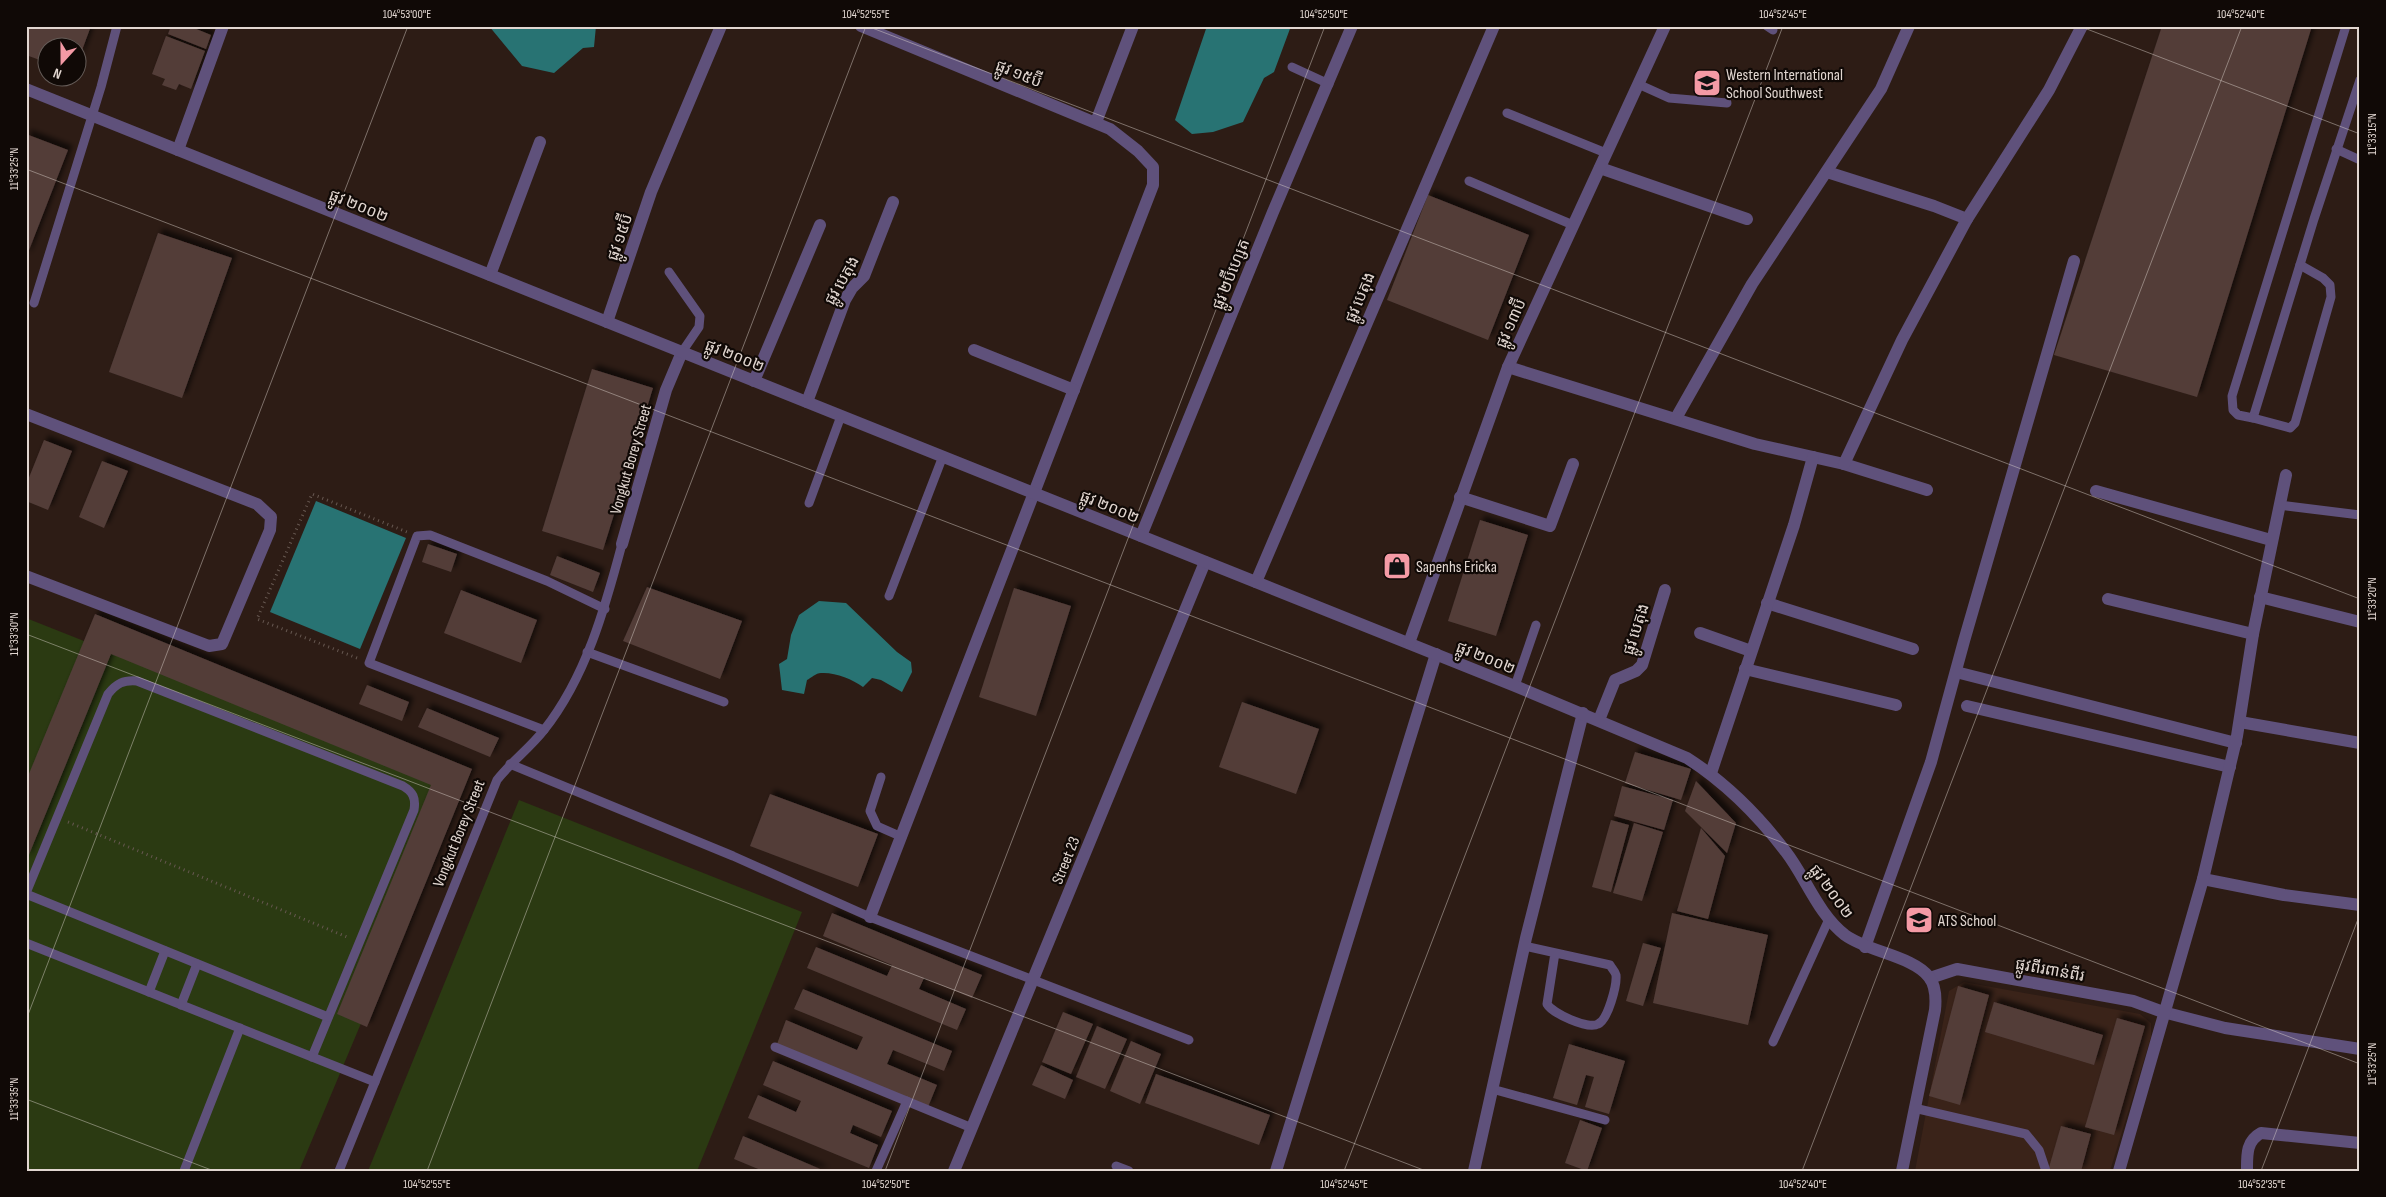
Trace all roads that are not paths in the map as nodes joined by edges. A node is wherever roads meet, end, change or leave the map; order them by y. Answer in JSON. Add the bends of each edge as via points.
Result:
{"nodes":[{"id":1,"x":117,"y":26,"type":"edge"},
{"id":2,"x":224,"y":26,"type":"edge"},
{"id":3,"x":721,"y":26,"type":"edge"},
{"id":4,"x":861,"y":26,"type":"edge"},
{"id":5,"x":1133,"y":26,"type":"edge"},
{"id":6,"x":1352,"y":26,"type":"edge"},
{"id":7,"x":1494,"y":26,"type":"edge"},
{"id":8,"x":1665,"y":26,"type":"edge"},
{"id":9,"x":1909,"y":26,"type":"edge"},
{"id":10,"x":2082,"y":26,"type":"edge"},
{"id":11,"x":2346,"y":26,"type":"edge"},
{"id":12,"x":880,"y":30,"type":"edge"},
{"id":13,"x":1292,"y":68,"type":"dead end"},
{"id":14,"x":2360,"y":80,"type":"edge"},
{"id":15,"x":1329,"y":84,"type":"junction"},
{"id":16,"x":1638,"y":84,"type":"junction"},
{"id":17,"x":26,"y":89,"type":"edge"},
{"id":18,"x":1727,"y":103,"type":"dead end"},
{"id":19,"x":1507,"y":113,"type":"dead end"},
{"id":20,"x":92,"y":115,"type":"junction"},
{"id":21,"x":1096,"y":122,"type":"junction"},
{"id":22,"x":540,"y":142,"type":"dead end"},
{"id":23,"x":2336,"y":149,"type":"junction"},
{"id":24,"x":178,"y":150,"type":"junction"},
{"id":25,"x":1606,"y":153,"type":"junction"},
{"id":26,"x":2360,"y":160,"type":"edge"},
{"id":27,"x":1600,"y":168,"type":"junction"},
{"id":28,"x":1827,"y":172,"type":"junction"},
{"id":29,"x":1469,"y":181,"type":"dead end"},
{"id":30,"x":893,"y":202,"type":"dead end"},
{"id":31,"x":1747,"y":219,"type":"dead end"},
{"id":32,"x":1967,"y":219,"type":"junction"},
{"id":33,"x":820,"y":225,"type":"dead end"},
{"id":34,"x":1573,"y":225,"type":"junction"},
{"id":35,"x":2074,"y":262,"type":"dead end"},
{"id":36,"x":2300,"y":265,"type":"junction"},
{"id":37,"x":669,"y":272,"type":"dead end"},
{"id":38,"x":490,"y":275,"type":"junction"},
{"id":39,"x":34,"y":303,"type":"dead end"},
{"id":40,"x":607,"y":322,"type":"junction"},
{"id":41,"x":974,"y":350,"type":"dead end"},
{"id":42,"x":682,"y":352,"type":"junction"},
{"id":43,"x":1508,"y":367,"type":"junction"},
{"id":44,"x":754,"y":381,"type":"junction"},
{"id":45,"x":1074,"y":390,"type":"junction"},
{"id":46,"x":807,"y":402,"type":"junction"},
{"id":47,"x":26,"y":414,"type":"edge"},
{"id":48,"x":841,"y":416,"type":"junction"},
{"id":49,"x":1676,"y":418,"type":"junction"},
{"id":50,"x":2252,"y":418,"type":"junction"},
{"id":51,"x":943,"y":456,"type":"junction"},
{"id":52,"x":1813,"y":457,"type":"junction"},
{"id":53,"x":1573,"y":464,"type":"dead end"},
{"id":54,"x":1844,"y":464,"type":"junction"},
{"id":55,"x":2286,"y":475,"type":"dead end"},
{"id":56,"x":1927,"y":490,"type":"dead end"},
{"id":57,"x":2096,"y":491,"type":"dead end"},
{"id":58,"x":1034,"y":493,"type":"junction"},
{"id":59,"x":1460,"y":497,"type":"junction"},
{"id":60,"x":809,"y":503,"type":"dead end"},
{"id":61,"x":2279,"y":505,"type":"junction"},
{"id":62,"x":2360,"y":515,"type":"edge"},
{"id":63,"x":1141,"y":536,"type":"junction"},
{"id":64,"x":2271,"y":540,"type":"junction"},
{"id":65,"x":622,"y":544,"type":"joint"},
{"id":66,"x":1205,"y":562,"type":"junction"},
{"id":67,"x":26,"y":576,"type":"edge"},
{"id":68,"x":1256,"y":582,"type":"junction"},
{"id":69,"x":1665,"y":590,"type":"dead end"},
{"id":70,"x":889,"y":596,"type":"dead end"},
{"id":71,"x":2260,"y":597,"type":"junction"},
{"id":72,"x":2108,"y":599,"type":"dead end"},
{"id":73,"x":1767,"y":603,"type":"junction"},
{"id":74,"x":605,"y":609,"type":"junction"},
{"id":75,"x":2360,"y":622,"type":"edge"},
{"id":76,"x":1536,"y":625,"type":"dead end"},
{"id":77,"x":1700,"y":633,"type":"dead end"},
{"id":78,"x":2253,"y":634,"type":"junction"},
{"id":79,"x":1409,"y":643,"type":"junction"},
{"id":80,"x":1913,"y":649,"type":"dead end"},
{"id":81,"x":1751,"y":651,"type":"junction"},
{"id":82,"x":587,"y":652,"type":"junction"},
{"id":83,"x":1436,"y":654,"type":"junction"},
{"id":84,"x":1745,"y":669,"type":"junction"},
{"id":85,"x":1956,"y":672,"type":"junction"},
{"id":86,"x":1515,"y":686,"type":"junction"},
{"id":87,"x":724,"y":702,"type":"dead end"},
{"id":88,"x":1896,"y":705,"type":"dead end"},
{"id":89,"x":1967,"y":706,"type":"dead end"},
{"id":90,"x":1583,"y":713,"type":"junction"},
{"id":91,"x":1599,"y":720,"type":"junction"},
{"id":92,"x":2240,"y":722,"type":"junction"},
{"id":93,"x":544,"y":730,"type":"junction"},
{"id":94,"x":2236,"y":743,"type":"junction"},
{"id":95,"x":2360,"y":743,"type":"edge"},
{"id":96,"x":510,"y":764,"type":"junction"},
{"id":97,"x":2230,"y":767,"type":"junction"},
{"id":98,"x":1711,"y":773,"type":"junction"},
{"id":99,"x":881,"y":776,"type":"dead end"},
{"id":100,"x":902,"y":836,"type":"junction"},
{"id":101,"x":2203,"y":879,"type":"junction"},
{"id":102,"x":26,"y":894,"type":"edge"},
{"id":103,"x":2360,"y":905,"type":"edge"},
{"id":104,"x":870,"y":917,"type":"junction"},
{"id":105,"x":1829,"y":919,"type":"junction"},
{"id":106,"x":26,"y":944,"type":"edge"},
{"id":107,"x":1524,"y":946,"type":"junction"},
{"id":108,"x":1866,"y":947,"type":"junction"},
{"id":109,"x":165,"y":951,"type":"junction"},
{"id":110,"x":1554,"y":953,"type":"junction"},
{"id":111,"x":197,"y":964,"type":"junction"},
{"id":112,"x":1930,"y":978,"type":"junction"},
{"id":113,"x":1034,"y":980,"type":"junction"},
{"id":114,"x":149,"y":992,"type":"junction"},
{"id":115,"x":181,"y":1005,"type":"junction"},
{"id":116,"x":2163,"y":1012,"type":"junction"},
{"id":117,"x":328,"y":1017,"type":"junction"},
{"id":118,"x":240,"y":1028,"type":"junction"},
{"id":119,"x":1189,"y":1040,"type":"dead end"},
{"id":120,"x":1773,"y":1042,"type":"dead end"},
{"id":121,"x":775,"y":1047,"type":"dead end"},
{"id":122,"x":2360,"y":1049,"type":"edge"},
{"id":123,"x":312,"y":1057,"type":"junction"},
{"id":124,"x":375,"y":1082,"type":"junction"},
{"id":125,"x":1492,"y":1089,"type":"junction"},
{"id":126,"x":907,"y":1101,"type":"junction"},
{"id":127,"x":1914,"y":1108,"type":"junction"},
{"id":128,"x":1605,"y":1120,"type":"dead end"},
{"id":129,"x":972,"y":1128,"type":"junction"},
{"id":130,"x":2360,"y":1143,"type":"edge"},
{"id":131,"x":1116,"y":1166,"type":"dead end"},
{"id":132,"x":184,"y":1171,"type":"edge"},
{"id":133,"x":339,"y":1171,"type":"edge"},
{"id":134,"x":876,"y":1171,"type":"edge"},
{"id":135,"x":954,"y":1171,"type":"edge"},
{"id":136,"x":1129,"y":1171,"type":"edge"},
{"id":137,"x":1276,"y":1171,"type":"edge"},
{"id":138,"x":1474,"y":1171,"type":"edge"},
{"id":139,"x":1902,"y":1171,"type":"edge"},
{"id":140,"x":2046,"y":1171,"type":"edge"},
{"id":141,"x":2119,"y":1171,"type":"edge"},
{"id":142,"x":2247,"y":1171,"type":"edge"}],
"edges":[{"from":1,"to":20,"type":"lane"},
{"from":2,"to":24,"type":"street"},
{"from":3,"to":40,"type":"street","name":"ផ្លូវ ១៥ប៊ី","via":[[652,192]]},
{"from":4,"to":12,"type":"street","name":"ផ្លូវ ១៥ប៊ី"},
{"from":5,"to":21,"type":"street"},
{"from":6,"to":15,"type":"street","name":"ផ្លូវ ២ប៊ីហ្សេត"},
{"from":7,"to":68,"type":"street","name":"ផ្លូវ បេតុង"},
{"from":8,"to":16,"type":"street","name":"ផ្លូវ ១៣ប៊ី"},
{"from":9,"to":28,"type":"street","via":[[1881,89]]},
{"from":10,"to":32,"type":"street","via":[[2049,90]]},
{"from":11,"to":50,"type":"lane","via":[[2232,396],[2233,410],[2238,415]]},
{"from":12,"to":21,"type":"street","name":"ផ្លូវ ១៥ប៊ី"},
{"from":13,"to":15,"type":"lane"},
{"from":14,"to":23,"type":"lane"},
{"from":15,"to":63,"type":"street","name":"ផ្លូវ ២ប៊ីហ្សេត","via":[[1273,212]]},
{"from":16,"to":18,"type":"lane","via":[[1669,98]]},
{"from":16,"to":25,"type":"street","name":"ផ្លូវ ១៣ប៊ី"},
{"from":17,"to":20,"type":"street","name":"ផ្លូវ ២០០២"},
{"from":19,"to":25,"type":"lane"},
{"from":20,"to":24,"type":"street","name":"ផ្លូវ ២០០២"},
{"from":20,"to":39,"type":"lane"},
{"from":21,"to":45,"type":"street","name":"ផ្លូវ ១៥ប៊ី","via":[[1138,151],[1153,167],[1154,185]]},
{"from":22,"to":38,"type":"street"},
{"from":23,"to":26,"type":"lane"},
{"from":23,"to":36,"type":"lane"},
{"from":24,"to":38,"type":"street","name":"ផ្លូវ ២០០២"},
{"from":25,"to":27,"type":"street","name":"ផ្លូវ ១៣ប៊ី"},
{"from":27,"to":31,"type":"street"},
{"from":27,"to":34,"type":"street","name":"ផ្លូវ ១៣ប៊ី"},
{"from":28,"to":32,"type":"street"},
{"from":28,"to":49,"type":"street","via":[[1731,318]]},
{"from":29,"to":34,"type":"lane"},
{"from":30,"to":46,"type":"street","name":"ផ្លូវ បេតុង","via":[[864,276],[845,300]]},
{"from":32,"to":54,"type":"street","via":[[1902,340]]},
{"from":33,"to":44,"type":"street"},
{"from":34,"to":43,"type":"street","name":"ផ្លូវ ១៣ប៊ី"},
{"from":35,"to":85,"type":"street"},
{"from":36,"to":50,"type":"lane"},
{"from":36,"to":50,"type":"lane","via":[[2330,286],[2331,297],[2295,423],[2290,428]]},
{"from":37,"to":42,"type":"lane","via":[[700,316],[699,327]]},
{"from":38,"to":40,"type":"street","name":"ផ្លូវ ២០០២"},
{"from":40,"to":42,"type":"street","name":"ផ្លូវ ២០០២"},
{"from":41,"to":45,"type":"street"},
{"from":42,"to":44,"type":"street","name":"ផ្លូវ ២០០២"},
{"from":42,"to":65,"type":"street","name":"Vongkut Borey Street","via":[[666,390]]},
{"from":43,"to":49,"type":"street"},
{"from":43,"to":59,"type":"street","name":"ផ្លូវ ១៣ប៊ី"},
{"from":44,"to":46,"type":"street","name":"ផ្លូវ ២០០២"},
{"from":45,"to":58,"type":"street"},
{"from":46,"to":48,"type":"street","name":"ផ្លូវ ២០០២"},
{"from":47,"to":67,"type":"street","via":[[257,504],[271,517],[270,530],[222,644],[209,646]]},
{"from":48,"to":51,"type":"street","name":"ផ្លូវ ២០០២"},
{"from":48,"to":60,"type":"lane"},
{"from":49,"to":52,"type":"street","via":[[1755,444]]},
{"from":51,"to":58,"type":"street","name":"ផ្លូវ ២០០២"},
{"from":51,"to":70,"type":"lane"},
{"from":52,"to":54,"type":"street"},
{"from":52,"to":73,"type":"street"},
{"from":53,"to":59,"type":"street","via":[[1550,526]]},
{"from":54,"to":56,"type":"street"},
{"from":55,"to":61,"type":"street"},
{"from":57,"to":64,"type":"street"},
{"from":58,"to":63,"type":"street","name":"ផ្លូវ ២០០២"},
{"from":58,"to":100,"type":"street"},
{"from":59,"to":79,"type":"street","name":"ផ្លូវ ១៣ប៊ី"},
{"from":61,"to":62,"type":"lane"},
{"from":61,"to":64,"type":"street"},
{"from":63,"to":66,"type":"street","name":"ផ្លូវ ២០០២"},
{"from":64,"to":71,"type":"street"},
{"from":65,"to":74,"type":"lane","name":"Vongkut Borey Street"},
{"from":66,"to":68,"type":"street","name":"ផ្លូវ ២០០២"},
{"from":66,"to":113,"type":"street","name":"Street 23"},
{"from":68,"to":79,"type":"street","name":"ផ្លូវ ២០០២"},
{"from":69,"to":91,"type":"street","name":"ផ្លូវ បេតុង","via":[[1642,665],[1615,680]]},
{"from":71,"to":75,"type":"street"},
{"from":71,"to":78,"type":"street"},
{"from":72,"to":78,"type":"street"},
{"from":73,"to":80,"type":"street"},
{"from":73,"to":81,"type":"street"},
{"from":74,"to":82,"type":"lane","name":"Vongkut Borey Street"},
{"from":74,"to":93,"type":"lane","via":[[547,581],[430,535],[416,536],[369,663]]},
{"from":76,"to":86,"type":"lane"},
{"from":77,"to":81,"type":"street"},
{"from":78,"to":92,"type":"street"},
{"from":79,"to":83,"type":"street","name":"ផ្លូវ ២០០២"},
{"from":81,"to":84,"type":"street"},
{"from":82,"to":87,"type":"lane"},
{"from":82,"to":93,"type":"lane","name":"Vongkut Borey Street","via":[[576,680]]},
{"from":83,"to":86,"type":"street","name":"ផ្លូវ ២០០២"},
{"from":83,"to":137,"type":"street"},
{"from":84,"to":88,"type":"street"},
{"from":84,"to":98,"type":"street"},
{"from":85,"to":94,"type":"street"},
{"from":85,"to":108,"type":"street","via":[[1931,762]]},
{"from":86,"to":90,"type":"street","name":"ផ្លូវ ២០០២"},
{"from":89,"to":97,"type":"street"},
{"from":90,"to":91,"type":"street","name":"ផ្លូវ ២០០២"},
{"from":90,"to":107,"type":"street"},
{"from":91,"to":98,"type":"street","name":"ផ្លូវ ២០០២","via":[[1687,758]]},
{"from":92,"to":94,"type":"street"},
{"from":92,"to":95,"type":"street"},
{"from":93,"to":96,"type":"lane","name":"Vongkut Borey Street"},
{"from":94,"to":97,"type":"street"},
{"from":96,"to":104,"type":"lane","via":[[733,856]]},
{"from":96,"to":124,"type":"lane","name":"Vongkut Borey Street","via":[[497,780]]},
{"from":97,"to":101,"type":"street"},
{"from":98,"to":105,"type":"street","name":"ផ្លូវ ២០០២","via":[[1744,802],[1786,852]]},
{"from":99,"to":100,"type":"lane","via":[[870,811],[877,826]]},
{"from":100,"to":104,"type":"street"},
{"from":101,"to":103,"type":"street","via":[[2284,895]]},
{"from":101,"to":116,"type":"street"},
{"from":102,"to":109,"type":"lane"},
{"from":102,"to":117,"type":"lane","via":[[108,694],[116,684],[125,680],[137,681],[403,786],[412,792],[416,801],[414,810]]},
{"from":104,"to":113,"type":"lane"},
{"from":105,"to":108,"type":"street","name":"ផ្លូវ ២០០២","via":[[1845,935]]},
{"from":105,"to":120,"type":"lane"},
{"from":106,"to":114,"type":"lane"},
{"from":107,"to":110,"type":"lane"},
{"from":107,"to":125,"type":"street"},
{"from":108,"to":112,"type":"street","name":"ផ្លូវ ២០០២","via":[[1915,966]]},
{"from":109,"to":111,"type":"lane"},
{"from":109,"to":114,"type":"lane"},
{"from":110,"to":110,"type":"lane","via":[[1610,965],[1615,972],[1616,982],[1606,1016],[1598,1024],[1591,1026],[1549,1009]]},
{"from":111,"to":115,"type":"lane"},
{"from":111,"to":117,"type":"lane"},
{"from":112,"to":116,"type":"street","name":"ផ្លូវពីរពាន់ពីរ","via":[[1957,969],[2133,1000]]},
{"from":112,"to":127,"type":"street","via":[[1936,998],[1935,1010]]},
{"from":113,"to":119,"type":"lane"},
{"from":113,"to":129,"type":"street","name":"Street 23"},
{"from":114,"to":115,"type":"lane"},
{"from":115,"to":118,"type":"lane"},
{"from":116,"to":122,"type":"street","name":"ផ្លូវពីរពាន់ពីរ","via":[[2250,1033]]},
{"from":116,"to":141,"type":"street"},
{"from":117,"to":123,"type":"lane"},
{"from":118,"to":123,"type":"lane"},
{"from":118,"to":132,"type":"lane"},
{"from":121,"to":126,"type":"lane"},
{"from":123,"to":124,"type":"lane"},
{"from":124,"to":133,"type":"lane","name":"Vongkut Borey Street"},
{"from":125,"to":128,"type":"lane"},
{"from":125,"to":138,"type":"street"},
{"from":126,"to":129,"type":"lane"},
{"from":126,"to":134,"type":"lane"},
{"from":127,"to":139,"type":"street"},
{"from":127,"to":140,"type":"lane","via":[[2026,1134],[2039,1150]]},
{"from":129,"to":135,"type":"street","name":"Street 23"},
{"from":130,"to":142,"type":"street","via":[[2261,1133],[2249,1145]]},
{"from":131,"to":136,"type":"lane"}]}
